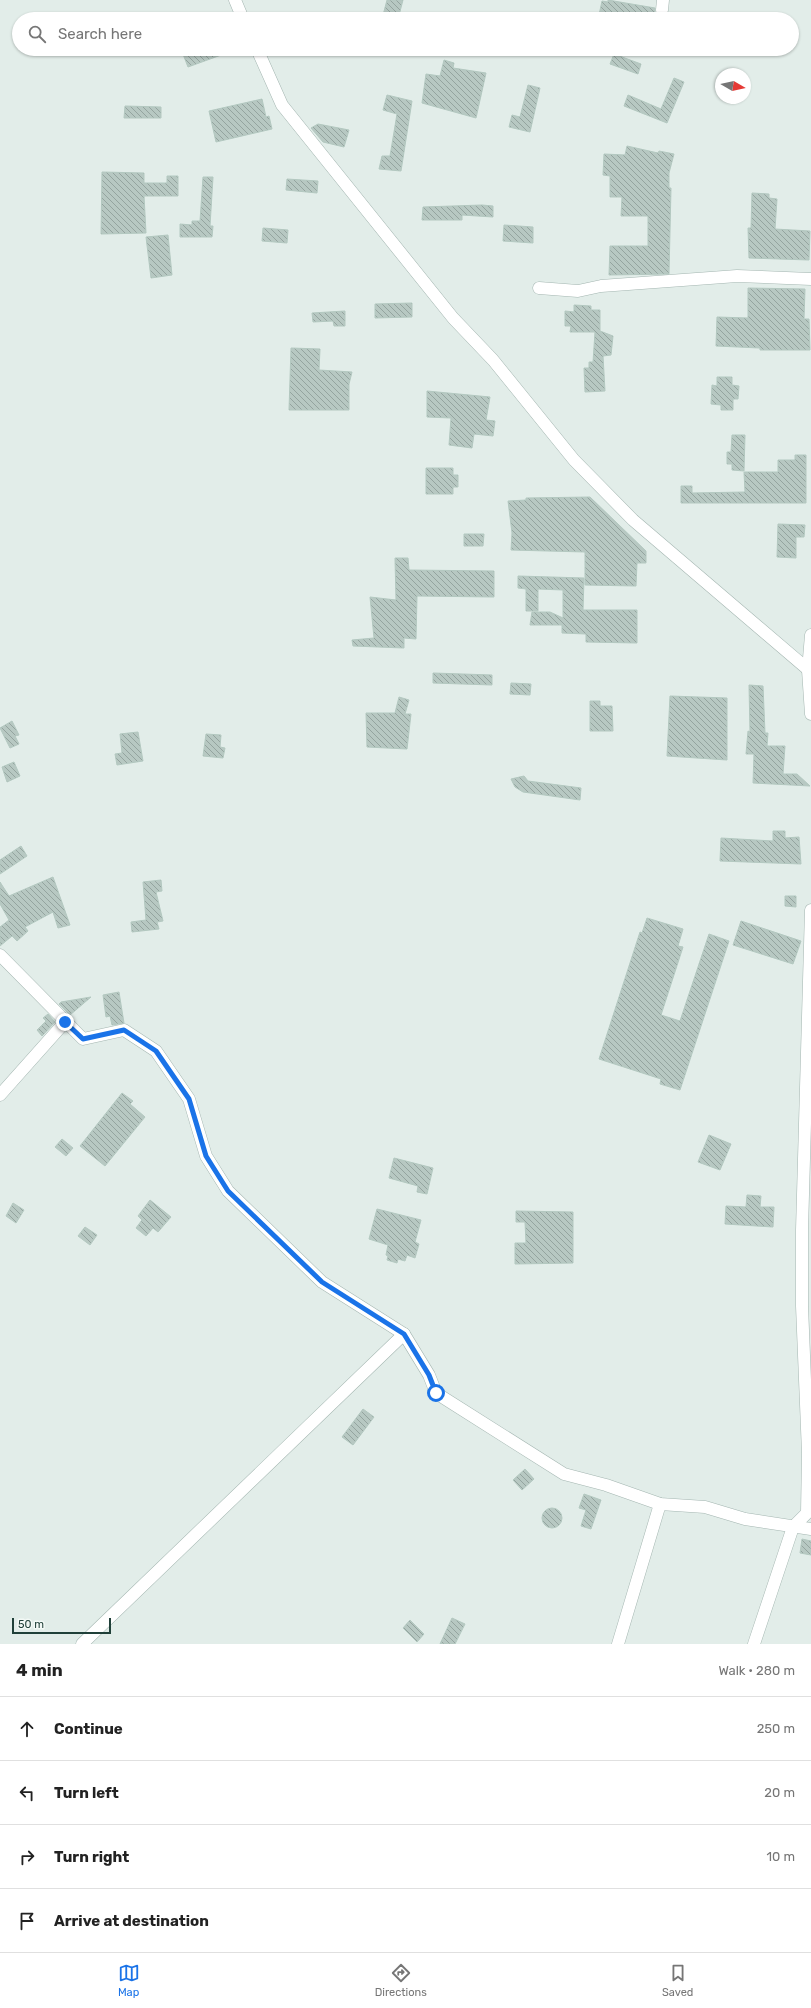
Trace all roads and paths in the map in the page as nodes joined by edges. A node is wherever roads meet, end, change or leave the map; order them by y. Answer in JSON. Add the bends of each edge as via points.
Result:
{"nodes":[{"id":1,"x":235,"y":0,"type":"edge"},
{"id":2,"x":240,"y":12,"type":"edge"},
{"id":3,"x":260,"y":56,"type":"edge"},
{"id":4,"x":811,"y":279,"type":"edge"},
{"id":5,"x":539,"y":288,"type":"dead end"},
{"id":6,"x":811,"y":635,"type":"edge"},
{"id":7,"x":809,"y":671,"type":"edge"},
{"id":8,"x":811,"y":714,"type":"edge"},
{"id":9,"x":811,"y":910,"type":"edge"},
{"id":10,"x":0,"y":955,"type":"edge"},
{"id":11,"x":65,"y":1022,"type":"junction"},
{"id":12,"x":0,"y":1095,"type":"edge"},
{"id":13,"x":404,"y":1334,"type":"junction"},
{"id":14,"x":660,"y":1504,"type":"junction"},
{"id":15,"x":793,"y":1527,"type":"junction"},
{"id":16,"x":811,"y":1529,"type":"edge"},
{"id":17,"x":82,"y":1644,"type":"edge"},
{"id":18,"x":618,"y":1644,"type":"edge"},
{"id":19,"x":754,"y":1644,"type":"edge"}],
"edges":[{"from":1,"to":2,"type":"street"},
{"from":3,"to":7,"type":"street","via":[[282,105],[453,318],[493,360],[574,460],[633,520]]},
{"from":4,"to":5,"type":"street","via":[[737,276],[601,286],[578,291]]},
{"from":6,"to":7,"type":"street"},
{"from":7,"to":8,"type":"street"},
{"from":9,"to":15,"type":"street","via":[[802,1230],[808,1492],[807,1513]]},
{"from":10,"to":11,"type":"street"},
{"from":11,"to":12,"type":"street"},
{"from":11,"to":13,"type":"street","via":[[83,1039],[124,1030],[156,1051],[189,1099],[206,1156],[228,1191],[322,1282]]},
{"from":13,"to":14,"type":"street","via":[[429,1375],[436,1393],[564,1474],[606,1485]]},
{"from":13,"to":17,"type":"street"},
{"from":14,"to":15,"type":"street","via":[[705,1507],[745,1519]]},
{"from":14,"to":18,"type":"street"},
{"from":15,"to":16,"type":"street"},
{"from":15,"to":19,"type":"street"}]}
